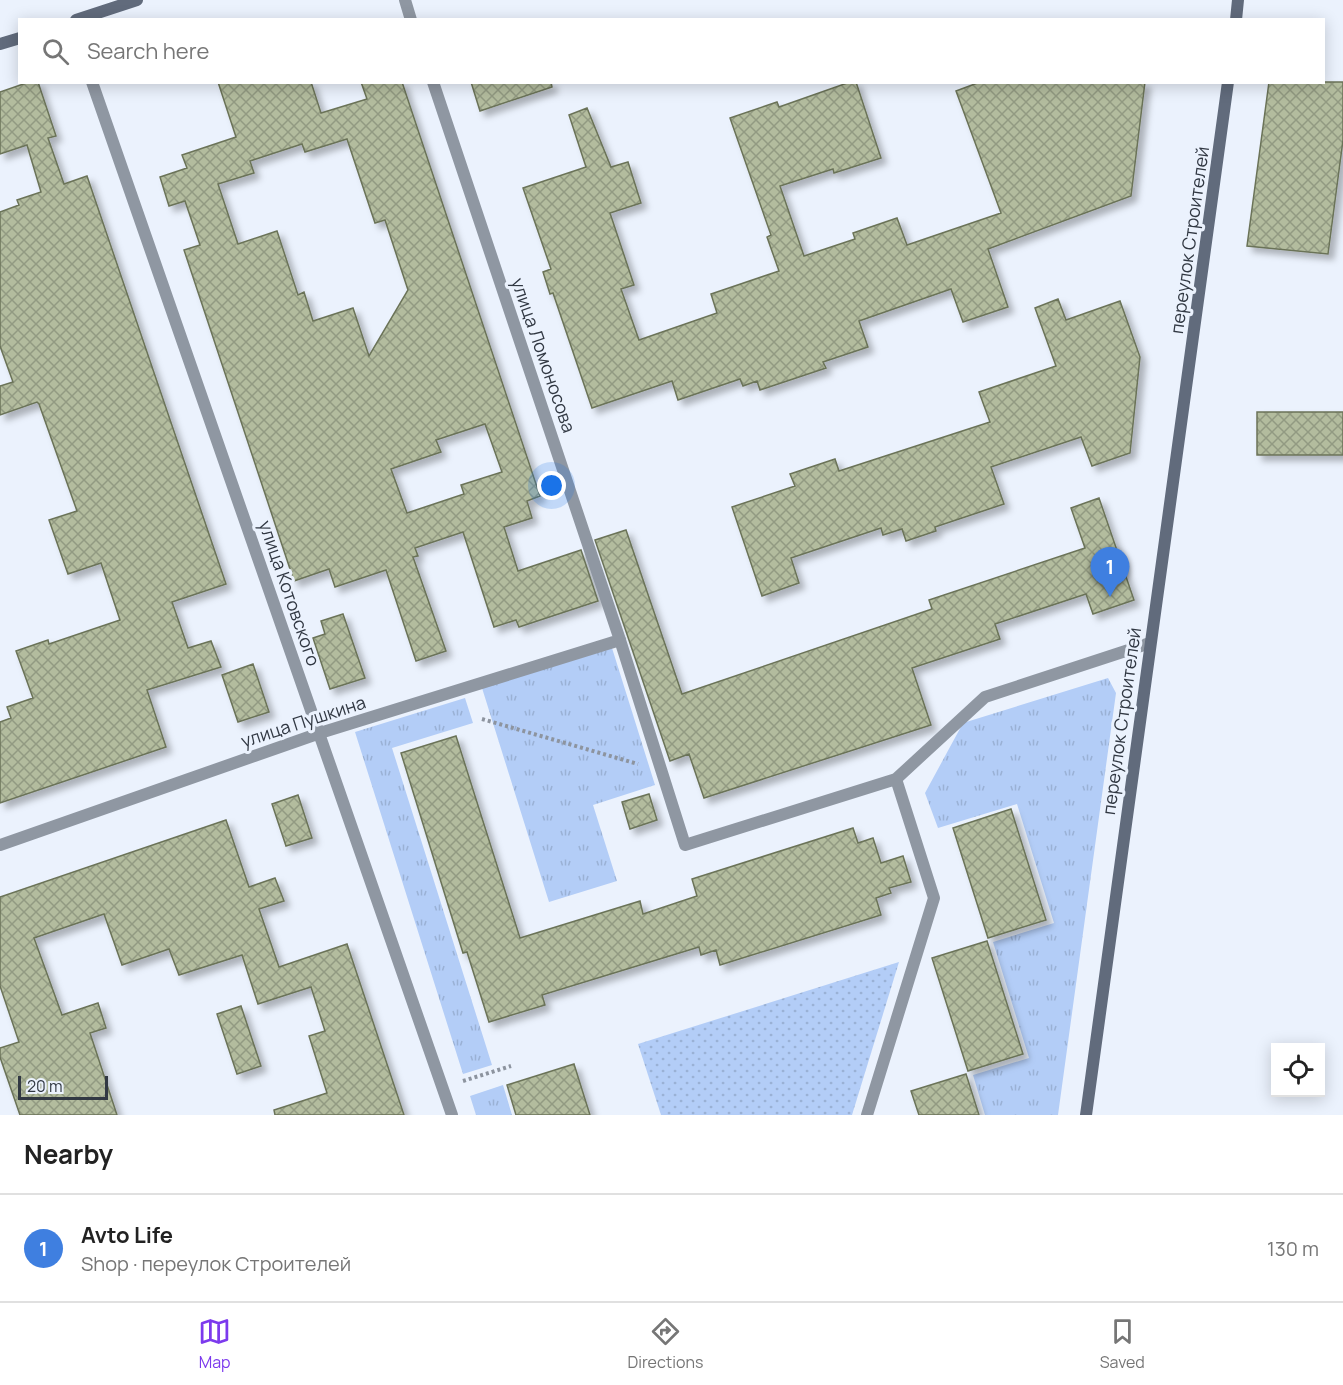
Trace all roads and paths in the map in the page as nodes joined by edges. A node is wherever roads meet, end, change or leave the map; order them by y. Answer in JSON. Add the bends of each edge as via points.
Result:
{"nodes":[{"id":1,"x":137,"y":0,"type":"edge"},
{"id":2,"x":405,"y":0,"type":"edge"},
{"id":3,"x":1239,"y":0,"type":"edge"},
{"id":4,"x":82,"y":18,"type":"edge"},
{"id":5,"x":410,"y":18,"type":"edge"},
{"id":6,"x":1236,"y":18,"type":"edge"},
{"id":7,"x":18,"y":39,"type":"edge"},
{"id":8,"x":0,"y":44,"type":"edge"},
{"id":9,"x":93,"y":84,"type":"edge"},
{"id":10,"x":434,"y":84,"type":"edge"},
{"id":11,"x":1228,"y":84,"type":"edge"},
{"id":12,"x":620,"y":640,"type":"junction"},
{"id":13,"x":1150,"y":643,"type":"junction"},
{"id":14,"x":482,"y":719,"type":"dead end"},
{"id":15,"x":320,"y":733,"type":"junction"},
{"id":16,"x":662,"y":771,"type":"junction"},
{"id":17,"x":896,"y":779,"type":"junction"},
{"id":18,"x":0,"y":845,"type":"edge"},
{"id":19,"x":511,"y":1066,"type":"dead end"},
{"id":20,"x":443,"y":1087,"type":"junction"},
{"id":21,"x":452,"y":1115,"type":"edge"},
{"id":22,"x":867,"y":1115,"type":"edge"},
{"id":23,"x":1086,"y":1115,"type":"edge"}],
"edges":[{"from":1,"to":4,"type":"street"},
{"from":2,"to":5,"type":"street"},
{"from":3,"to":6,"type":"street"},
{"from":7,"to":8,"type":"street"},
{"from":9,"to":15,"type":"street","name":"улица Котовского"},
{"from":10,"to":12,"type":"street","name":"улица Ломоносова"},
{"from":11,"to":13,"type":"street","name":"переулок Строителей"},
{"from":12,"to":15,"type":"street","name":"улица Пушкина"},
{"from":12,"to":16,"type":"street","name":"улица Ломоносова"},
{"from":13,"to":17,"type":"street","via":[[985,697]]},
{"from":13,"to":23,"type":"street","name":"переулок Строителей"},
{"from":14,"to":16,"type":"path"},
{"from":15,"to":18,"type":"street","name":"улица Пушкина"},
{"from":15,"to":20,"type":"street","name":"улица Котовского"},
{"from":16,"to":17,"type":"street","name":"улица Ломоносова","via":[[685,845]]},
{"from":17,"to":22,"type":"street","via":[[933,898]]},
{"from":19,"to":20,"type":"path"},
{"from":20,"to":21,"type":"street","name":"улица Котовского"}]}
